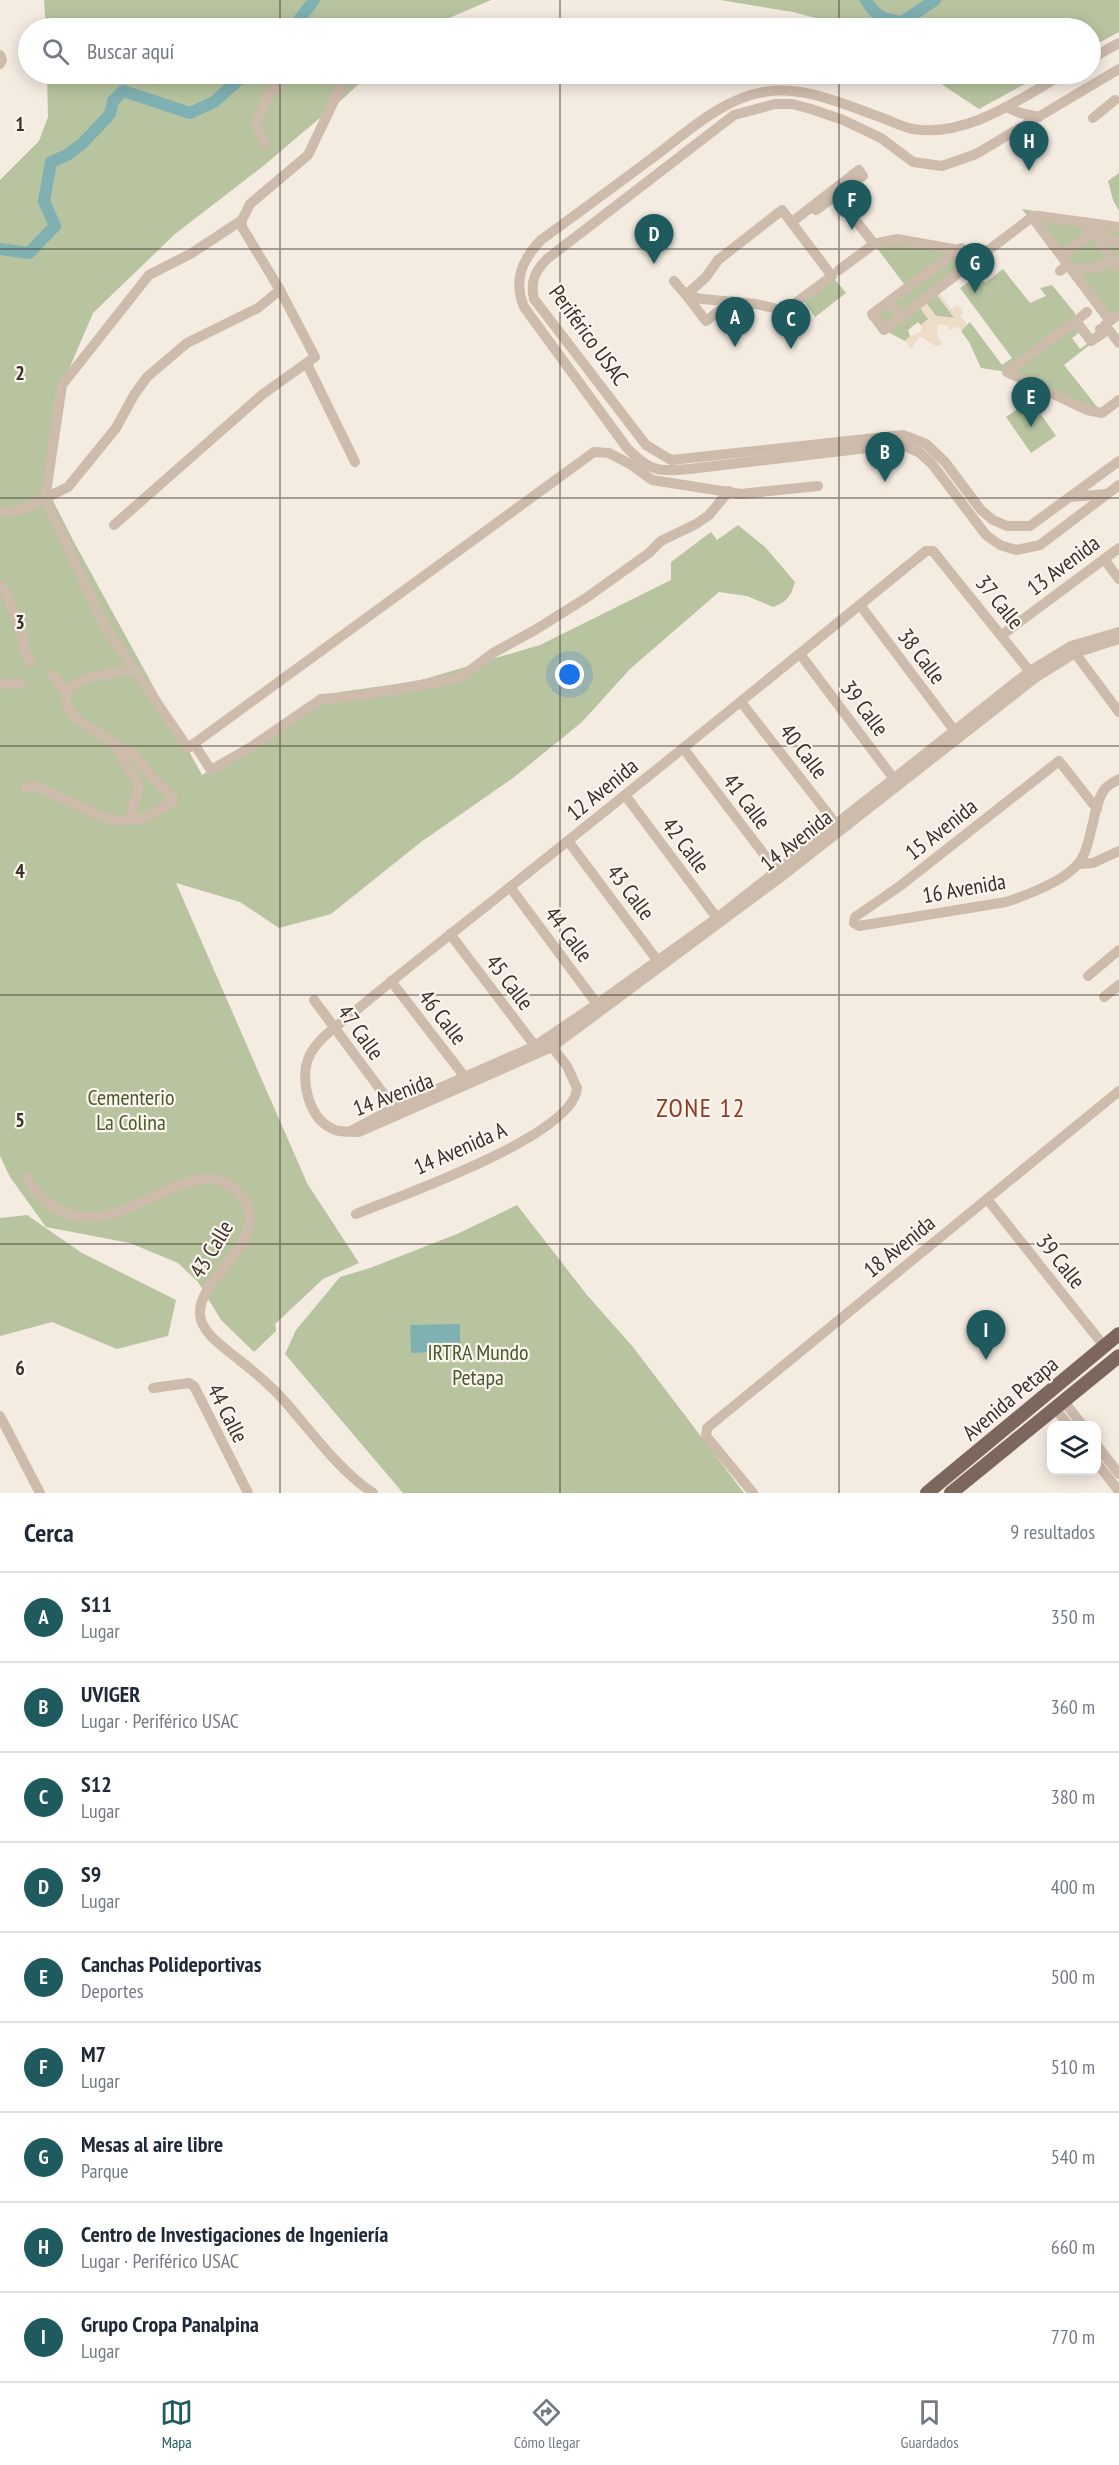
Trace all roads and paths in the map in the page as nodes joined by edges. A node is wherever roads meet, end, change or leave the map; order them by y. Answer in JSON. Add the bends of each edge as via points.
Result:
{"nodes":[{"id":1,"x":1119,"y":43,"type":"edge"},
{"id":2,"x":1101,"y":53,"type":"edge"},
{"id":3,"x":0,"y":55,"type":"edge"},
{"id":4,"x":1119,"y":60,"type":"edge"},
{"id":5,"x":0,"y":64,"type":"edge"},
{"id":6,"x":1119,"y":69,"type":"edge"},
{"id":7,"x":1108,"y":75,"type":"junction"},
{"id":8,"x":1101,"y":79,"type":"edge"},
{"id":9,"x":280,"y":84,"type":"edge"},
{"id":10,"x":342,"y":84,"type":"edge"},
{"id":11,"x":1046,"y":84,"type":"edge"},
{"id":12,"x":1093,"y":84,"type":"edge"},
{"id":13,"x":1115,"y":100,"type":"dead end"},
{"id":14,"x":1006,"y":107,"type":"junction"},
{"id":15,"x":1039,"y":117,"type":"junction"},
{"id":16,"x":1093,"y":118,"type":"dead end"},
{"id":17,"x":726,"y":120,"type":"junction"},
{"id":18,"x":699,"y":123,"type":"junction"},
{"id":19,"x":265,"y":144,"type":"dead end"},
{"id":20,"x":634,"y":172,"type":"junction"},
{"id":21,"x":836,"y":195,"type":"junction"},
{"id":22,"x":620,"y":203,"type":"junction"},
{"id":23,"x":816,"y":210,"type":"dead end"},
{"id":24,"x":1032,"y":217,"type":"junction"},
{"id":25,"x":242,"y":219,"type":"junction"},
{"id":26,"x":792,"y":222,"type":"junction"},
{"id":27,"x":1119,"y":227,"type":"edge"},
{"id":28,"x":1096,"y":229,"type":"junction"},
{"id":29,"x":1119,"y":243,"type":"edge"},
{"id":30,"x":874,"y":244,"type":"junction"},
{"id":31,"x":961,"y":248,"type":"junction"},
{"id":32,"x":1062,"y":255,"type":"junction"},
{"id":33,"x":980,"y":258,"type":"junction"},
{"id":34,"x":970,"y":265,"type":"junction"},
{"id":35,"x":1118,"y":265,"type":"edge"},
{"id":36,"x":988,"y":269,"type":"dead end"},
{"id":37,"x":1067,"y":269,"type":"junction"},
{"id":38,"x":839,"y":270,"type":"dead end"},
{"id":39,"x":929,"y":272,"type":"junction"},
{"id":40,"x":674,"y":281,"type":"dead end"},
{"id":41,"x":941,"y":287,"type":"junction"},
{"id":42,"x":906,"y":289,"type":"junction"},
{"id":43,"x":280,"y":290,"type":"junction"},
{"id":44,"x":686,"y":295,"type":"junction"},
{"id":45,"x":732,"y":301,"type":"junction"},
{"id":46,"x":889,"y":302,"type":"junction"},
{"id":47,"x":917,"y":304,"type":"junction"},
{"id":48,"x":1098,"y":304,"type":"junction"},
{"id":49,"x":1087,"y":312,"type":"junction"},
{"id":50,"x":901,"y":317,"type":"junction"},
{"id":51,"x":1076,"y":321,"type":"junction"},
{"id":52,"x":1108,"y":322,"type":"edge"},
{"id":53,"x":1119,"y":343,"type":"edge"},
{"id":54,"x":576,"y":354,"type":"junction"},
{"id":55,"x":307,"y":364,"type":"junction"},
{"id":56,"x":584,"y":388,"type":"junction"},
{"id":57,"x":1119,"y":400,"type":"edge"},
{"id":58,"x":609,"y":423,"type":"junction"},
{"id":59,"x":646,"y":445,"type":"junction"},
{"id":60,"x":1119,"y":460,"type":"edge"},
{"id":61,"x":355,"y":462,"type":"dead end"},
{"id":62,"x":1119,"y":485,"type":"edge"},
{"id":63,"x":818,"y":486,"type":"dead end"},
{"id":64,"x":729,"y":491,"type":"junction"},
{"id":65,"x":1107,"y":494,"type":"junction"},
{"id":66,"x":1071,"y":497,"type":"junction"},
{"id":67,"x":45,"y":499,"type":"junction"},
{"id":68,"x":0,"y":512,"type":"edge"},
{"id":69,"x":114,"y":525,"type":"dead end"},
{"id":70,"x":1119,"y":548,"type":"edge"},
{"id":71,"x":933,"y":551,"type":"joint"},
{"id":72,"x":1104,"y":559,"type":"junction"},
{"id":73,"x":1119,"y":579,"type":"edge"},
{"id":74,"x":0,"y":585,"type":"edge"},
{"id":75,"x":860,"y":605,"type":"junction"},
{"id":76,"x":1119,"y":632,"type":"edge"},
{"id":77,"x":1002,"y":635,"type":"junction"},
{"id":78,"x":1119,"y":639,"type":"edge"},
{"id":79,"x":1075,"y":653,"type":"junction"},
{"id":80,"x":800,"y":654,"type":"junction"},
{"id":81,"x":31,"y":663,"type":"dead end"},
{"id":82,"x":134,"y":669,"type":"junction"},
{"id":83,"x":52,"y":675,"type":"dead end"},
{"id":84,"x":1033,"y":675,"type":"junction"},
{"id":85,"x":21,"y":683,"type":"dead end"},
{"id":86,"x":0,"y":684,"type":"edge"},
{"id":87,"x":67,"y":692,"type":"junction"},
{"id":88,"x":741,"y":702,"type":"junction"},
{"id":89,"x":1119,"y":712,"type":"edge"},
{"id":90,"x":954,"y":730,"type":"junction"},
{"id":91,"x":115,"y":742,"type":"junction"},
{"id":92,"x":194,"y":744,"type":"junction"},
{"id":93,"x":683,"y":748,"type":"junction"},
{"id":94,"x":1119,"y":779,"type":"edge"},
{"id":95,"x":896,"y":782,"type":"junction"},
{"id":96,"x":25,"y":788,"type":"dead end"},
{"id":97,"x":625,"y":795,"type":"junction"},
{"id":98,"x":1097,"y":809,"type":"junction"},
{"id":99,"x":129,"y":820,"type":"junction"},
{"id":100,"x":836,"y":824,"type":"junction"},
{"id":101,"x":568,"y":841,"type":"junction"},
{"id":102,"x":1119,"y":851,"type":"edge"},
{"id":103,"x":1079,"y":864,"type":"junction"},
{"id":104,"x":778,"y":873,"type":"junction"},
{"id":105,"x":510,"y":888,"type":"junction"},
{"id":106,"x":717,"y":918,"type":"junction"},
{"id":107,"x":859,"y":926,"type":"joint"},
{"id":108,"x":450,"y":934,"type":"junction"},
{"id":109,"x":1119,"y":950,"type":"edge"},
{"id":110,"x":659,"y":963,"type":"junction"},
{"id":111,"x":1088,"y":976,"type":"dead end"},
{"id":112,"x":391,"y":981,"type":"junction"},
{"id":113,"x":1119,"y":985,"type":"edge"},
{"id":114,"x":1104,"y":997,"type":"dead end"},
{"id":115,"x":314,"y":1000,"type":"dead end"},
{"id":116,"x":597,"y":1004,"type":"junction"},
{"id":117,"x":335,"y":1028,"type":"junction"},
{"id":118,"x":552,"y":1047,"type":"junction"},
{"id":119,"x":537,"y":1049,"type":"junction"},
{"id":120,"x":464,"y":1076,"type":"junction"},
{"id":121,"x":1119,"y":1091,"type":"edge"},
{"id":122,"x":396,"y":1112,"type":"junction"},
{"id":123,"x":351,"y":1131,"type":"joint"},
{"id":124,"x":27,"y":1178,"type":"dead end"},
{"id":125,"x":987,"y":1199,"type":"junction"},
{"id":126,"x":356,"y":1214,"type":"dead end"},
{"id":127,"x":1119,"y":1334,"type":"edge"},
{"id":128,"x":1104,"y":1346,"type":"junction"},
{"id":129,"x":1119,"y":1356,"type":"edge"},
{"id":130,"x":153,"y":1388,"type":"dead end"},
{"id":131,"x":1058,"y":1399,"type":"junction"},
{"id":132,"x":0,"y":1416,"type":"edge"},
{"id":133,"x":1067,"y":1421,"type":"edge"},
{"id":134,"x":1079,"y":1421,"type":"edge"},
{"id":135,"x":1101,"y":1451,"type":"edge"},
{"id":136,"x":1101,"y":1468,"type":"edge"},
{"id":137,"x":1119,"y":1474,"type":"edge"},
{"id":138,"x":957,"y":1491,"type":"edge"},
{"id":139,"x":1119,"y":1491,"type":"edge"},
{"id":140,"x":40,"y":1493,"type":"edge"},
{"id":141,"x":248,"y":1493,"type":"edge"},
{"id":142,"x":373,"y":1493,"type":"edge"},
{"id":143,"x":753,"y":1493,"type":"edge"},
{"id":144,"x":927,"y":1493,"type":"edge"}],
"edges":[{"from":1,"to":2,"type":"street"},
{"from":3,"to":5,"type":"street"},
{"from":4,"to":7,"type":"street"},
{"from":6,"to":7,"type":"street","name":"Periférico USAC"},
{"from":7,"to":8,"type":"street","name":"Periférico USAC"},
{"from":9,"to":19,"type":"street","via":[[270,92],[256,124]]},
{"from":10,"to":25,"type":"street","via":[[308,155],[250,204]]},
{"from":11,"to":14,"type":"street","name":"Periférico USAC"},
{"from":12,"to":15,"type":"street","name":"Periférico USAC"},
{"from":13,"to":16,"type":"street"},
{"from":14,"to":15,"type":"street"},
{"from":14,"to":18,"type":"street","name":"Periférico USAC","via":[[949,128],[912,129],[803,92],[777,90],[738,99]]},
{"from":15,"to":17,"type":"street","name":"Periférico USAC","via":[[976,154],[942,166],[913,162],[881,138],[843,120],[792,104],[756,108]]},
{"from":17,"to":18,"type":"street"},
{"from":17,"to":22,"type":"street","name":"Periférico USAC"},
{"from":18,"to":20,"type":"street","name":"Periférico USAC"},
{"from":20,"to":22,"type":"street"},
{"from":20,"to":56,"type":"street","name":"Periférico USAC","via":[[541,240],[521,267],[519,287],[525,307]]},
{"from":21,"to":23,"type":"street"},
{"from":21,"to":26,"type":"street","via":[[863,176],[859,170]]},
{"from":21,"to":30,"type":"street"},
{"from":22,"to":54,"type":"street","name":"Periférico USAC","via":[[547,259],[534,277],[534,299]]},
{"from":24,"to":28,"type":"street","via":[[1083,222]]},
{"from":24,"to":32,"type":"street"},
{"from":24,"to":33,"type":"street"},
{"from":25,"to":43,"type":"street","via":[[242,226]]},
{"from":25,"to":67,"type":"street","via":[[192,253],[149,275],[62,386]]},
{"from":26,"to":44,"type":"street","via":[[782,210],[718,260]]},
{"from":26,"to":45,"type":"street","via":[[832,276],[784,315]]},
{"from":27,"to":28,"type":"street"},
{"from":28,"to":29,"type":"street"},
{"from":28,"to":32,"type":"street"},
{"from":28,"to":35,"type":"street"},
{"from":30,"to":31,"type":"street","via":[[897,239]]},
{"from":30,"to":38,"type":"street"},
{"from":31,"to":34,"type":"street"},
{"from":31,"to":39,"type":"street"},
{"from":32,"to":37,"type":"street"},
{"from":33,"to":34,"type":"street"},
{"from":33,"to":36,"type":"street"},
{"from":34,"to":41,"type":"street"},
{"from":35,"to":37,"type":"street"},
{"from":37,"to":48,"type":"street"},
{"from":39,"to":41,"type":"street"},
{"from":39,"to":42,"type":"street"},
{"from":40,"to":44,"type":"street"},
{"from":41,"to":47,"type":"street"},
{"from":42,"to":46,"type":"street"},
{"from":42,"to":47,"type":"street"},
{"from":43,"to":55,"type":"street","via":[[315,357]]},
{"from":43,"to":67,"type":"street","via":[[258,308],[187,343],[147,377],[116,428],[68,487]]},
{"from":44,"to":45,"type":"street"},
{"from":44,"to":45,"type":"street","via":[[706,321]]},
{"from":46,"to":50,"type":"street"},
{"from":46,"to":50,"type":"street","via":[[872,314],[884,330]]},
{"from":47,"to":50,"type":"street"},
{"from":48,"to":49,"type":"street"},
{"from":48,"to":52,"type":"street"},
{"from":49,"to":51,"type":"street"},
{"from":49,"to":52,"type":"street"},
{"from":51,"to":52,"type":"street","via":[[1090,341],[1102,333]]},
{"from":51,"to":57,"type":"street","via":[[1007,372],[1087,410],[1102,413]]},
{"from":52,"to":53,"type":"street"},
{"from":54,"to":56,"type":"street"},
{"from":54,"to":59,"type":"street","name":"Periférico USAC"},
{"from":55,"to":61,"type":"street"},
{"from":55,"to":69,"type":"street","via":[[262,394]]},
{"from":56,"to":58,"type":"street","name":"Periférico USAC"},
{"from":58,"to":59,"type":"street"},
{"from":58,"to":65,"type":"street","name":"Periférico USAC","via":[[643,464],[663,471],[901,444],[932,464],[993,541],[1016,550],[1040,545]]},
{"from":59,"to":66,"type":"street","name":"Periférico USAC","via":[[671,460],[903,435],[926,444],[945,462],[981,510],[1007,526],[1030,526]]},
{"from":60,"to":66,"type":"street","name":"Periférico USAC"},
{"from":62,"to":65,"type":"street","name":"Periférico USAC"},
{"from":63,"to":64,"type":"street","via":[[741,494]]},
{"from":64,"to":92,"type":"street","via":[[709,515],[661,541],[586,598],[493,653],[460,678],[321,699],[211,770]]},
{"from":64,"to":92,"type":"street","via":[[652,480],[609,453],[594,452]]},
{"from":65,"to":66,"type":"street"},
{"from":67,"to":68,"type":"street"},
{"from":67,"to":82,"type":"street","via":[[104,625]]},
{"from":70,"to":72,"type":"street","name":"13 Avenida"},
{"from":71,"to":75,"type":"street","name":"12 Avenida","via":[[926,551]]},
{"from":71,"to":77,"type":"street","name":"37 Calle"},
{"from":72,"to":73,"type":"street"},
{"from":72,"to":77,"type":"street","name":"13 Avenida"},
{"from":74,"to":81,"type":"street"},
{"from":75,"to":80,"type":"street","name":"12 Avenida"},
{"from":75,"to":90,"type":"street","name":"38 Calle"},
{"from":76,"to":84,"type":"street","name":"14 Avenida","via":[[1071,646]]},
{"from":77,"to":84,"type":"street","name":"37 Calle"},
{"from":78,"to":79,"type":"street","name":"14 Avenida"},
{"from":79,"to":84,"type":"street","name":"14 Avenida"},
{"from":79,"to":89,"type":"street"},
{"from":80,"to":88,"type":"street","name":"12 Avenida"},
{"from":80,"to":95,"type":"street","name":"39 Calle"},
{"from":82,"to":87,"type":"street","via":[[84,680]]},
{"from":82,"to":92,"type":"street","via":[[188,748]]},
{"from":83,"to":87,"type":"street"},
{"from":84,"to":90,"type":"street","name":"14 Avenida"},
{"from":84,"to":95,"type":"street","name":"14 Avenida"},
{"from":85,"to":86,"type":"street"},
{"from":87,"to":91,"type":"street","via":[[66,705],[76,717]]},
{"from":88,"to":93,"type":"street","name":"12 Avenida"},
{"from":88,"to":100,"type":"street","name":"40 Calle"},
{"from":90,"to":95,"type":"street","name":"14 Avenida"},
{"from":91,"to":99,"type":"street","via":[[139,784]]},
{"from":91,"to":99,"type":"street","via":[[141,760],[173,802],[144,818]]},
{"from":93,"to":97,"type":"street","name":"12 Avenida"},
{"from":93,"to":104,"type":"street","name":"41 Calle"},
{"from":94,"to":98,"type":"street","via":[[1103,791]]},
{"from":95,"to":100,"type":"street","name":"14 Avenida"},
{"from":95,"to":104,"type":"street","name":"14 Avenida"},
{"from":96,"to":99,"type":"street","via":[[36,786],[105,818]]},
{"from":97,"to":101,"type":"street","name":"12 Avenida"},
{"from":97,"to":106,"type":"street","name":"42 Calle"},
{"from":98,"to":103,"type":"street"},
{"from":98,"to":107,"type":"street","name":"15 Avenida","via":[[1059,761],[855,917],[854,923]]},
{"from":100,"to":104,"type":"street","name":"14 Avenida"},
{"from":101,"to":105,"type":"street","name":"12 Avenida"},
{"from":101,"to":110,"type":"street","name":"43 Calle"},
{"from":102,"to":103,"type":"street","name":"16 Avenida","via":[[1093,863]]},
{"from":103,"to":107,"type":"street","name":"16 Avenida","via":[[1042,887],[1006,902]]},
{"from":104,"to":106,"type":"street","name":"14 Avenida"},
{"from":104,"to":110,"type":"street","name":"14 Avenida"},
{"from":105,"to":108,"type":"street","name":"12 Avenida"},
{"from":105,"to":116,"type":"street","name":"44 Calle"},
{"from":106,"to":110,"type":"street","name":"14 Avenida"},
{"from":108,"to":112,"type":"street","name":"12 Avenida"},
{"from":108,"to":119,"type":"street","name":"45 Calle"},
{"from":109,"to":111,"type":"street"},
{"from":110,"to":116,"type":"street","name":"14 Avenida"},
{"from":110,"to":118,"type":"street","name":"14 Avenida"},
{"from":112,"to":117,"type":"street","name":"12 Avenida"},
{"from":112,"to":120,"type":"street","name":"46 Calle"},
{"from":113,"to":114,"type":"street"},
{"from":115,"to":117,"type":"street","name":"47 Calle"},
{"from":116,"to":119,"type":"street","name":"14 Avenida"},
{"from":117,"to":122,"type":"street","name":"47 Calle"},
{"from":117,"to":123,"type":"street","name":"12 Avenida","via":[[315,1047],[304,1079],[321,1120],[335,1130]]},
{"from":118,"to":119,"type":"street","name":"14 Avenida"},
{"from":118,"to":126,"type":"street","name":"14 Avenida A","via":[[576,1082],[577,1093],[562,1116],[502,1153]]},
{"from":119,"to":120,"type":"street","name":"14 Avenida"},
{"from":119,"to":122,"type":"street","name":"14 Avenida"},
{"from":120,"to":122,"type":"street","name":"14 Avenida"},
{"from":121,"to":125,"type":"street","name":"18 Avenida"},
{"from":122,"to":123,"type":"street","name":"14 Avenida","via":[[360,1132]]},
{"from":124,"to":142,"type":"street","name":"43 Calle","via":[[54,1207],[88,1218],[115,1214],[200,1179],[218,1180],[237,1191],[250,1217],[249,1228],[203,1299],[203,1323],[215,1340],[270,1385],[328,1452]]},
{"from":125,"to":128,"type":"street","name":"39 Calle"},
{"from":125,"to":143,"type":"street","name":"18 Avenida","via":[[705,1432]]},
{"from":127,"to":128,"type":"main road","name":"Avenida Petapa"},
{"from":128,"to":131,"type":"main road","name":"Avenida Petapa"},
{"from":129,"to":131,"type":"main road","name":"Avenida Petapa"},
{"from":130,"to":141,"type":"street","name":"44 Calle","via":[[189,1383],[194,1386]]},
{"from":131,"to":133,"type":"street"},
{"from":131,"to":134,"type":"street"},
{"from":131,"to":138,"type":"main road","name":"Avenida Petapa"},
{"from":131,"to":144,"type":"main road","name":"Avenida Petapa"},
{"from":132,"to":140,"type":"street"},
{"from":135,"to":137,"type":"street"},
{"from":136,"to":139,"type":"street"}]}
